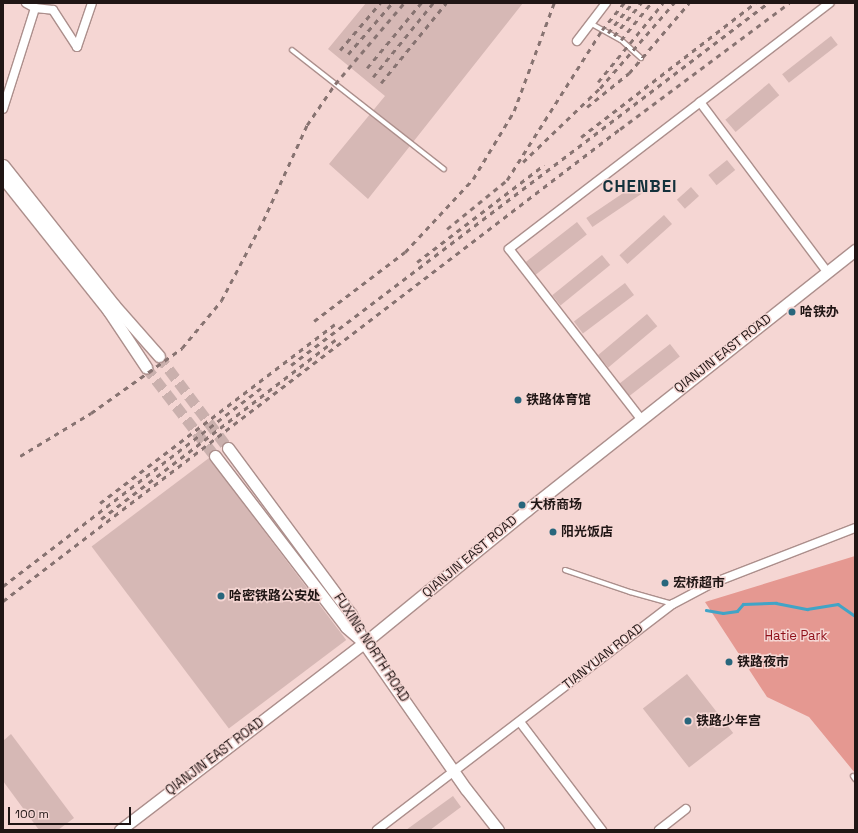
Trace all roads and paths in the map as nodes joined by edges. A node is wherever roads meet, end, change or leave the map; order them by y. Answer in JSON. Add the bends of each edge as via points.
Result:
{"nodes":[{"id":1,"x":26,"y":3,"type":"edge"},
{"id":2,"x":92,"y":3,"type":"edge"},
{"id":3,"x":606,"y":3,"type":"edge"},
{"id":4,"x":830,"y":3,"type":"edge"},
{"id":5,"x":55,"y":7,"type":"edge"},
{"id":6,"x":35,"y":8,"type":"junction"},
{"id":7,"x":590,"y":23,"type":"junction"},
{"id":8,"x":577,"y":41,"type":"dead end"},
{"id":9,"x":292,"y":50,"type":"dead end"},
{"id":10,"x":641,"y":58,"type":"dead end"},
{"id":11,"x":700,"y":102,"type":"junction"},
{"id":12,"x":3,"y":109,"type":"edge"},
{"id":13,"x":3,"y":165,"type":"edge"},
{"id":14,"x":444,"y":169,"type":"dead end"},
{"id":15,"x":3,"y":178,"type":"edge"},
{"id":16,"x":855,"y":250,"type":"edge"},
{"id":17,"x":827,"y":272,"type":"junction"},
{"id":18,"x":159,"y":356,"type":"tunnel mouth"},
{"id":19,"x":146,"y":367,"type":"tunnel mouth"},
{"id":20,"x":642,"y":419,"type":"junction"},
{"id":21,"x":228,"y":448,"type":"tunnel mouth"},
{"id":22,"x":215,"y":456,"type":"tunnel mouth"},
{"id":23,"x":855,"y":528,"type":"edge"},
{"id":24,"x":565,"y":570,"type":"dead end"},
{"id":25,"x":673,"y":604,"type":"junction"},
{"id":26,"x":364,"y":643,"type":"junction"},
{"id":27,"x":520,"y":722,"type":"junction"},
{"id":28,"x":455,"y":772,"type":"junction"},
{"id":29,"x":686,"y":809,"type":"dead end"},
{"id":30,"x":382,"y":829,"type":"edge"},
{"id":31,"x":120,"y":830,"type":"edge"},
{"id":32,"x":498,"y":830,"type":"edge"},
{"id":33,"x":602,"y":830,"type":"edge"},
{"id":34,"x":658,"y":830,"type":"edge"}],
"edges":[{"from":1,"to":6,"type":"street"},
{"from":2,"to":5,"type":"street","via":[[77,47]]},
{"from":3,"to":7,"type":"street"},
{"from":4,"to":11,"type":"street"},
{"from":5,"to":6,"type":"street"},
{"from":6,"to":12,"type":"street"},
{"from":7,"to":8,"type":"street"},
{"from":7,"to":10,"type":"lane","via":[[621,40]]},
{"from":9,"to":14,"type":"lane"},
{"from":11,"to":17,"type":"street"},
{"from":11,"to":20,"type":"street","via":[[509,249]]},
{"from":13,"to":18,"type":"street","via":[[114,305]]},
{"from":15,"to":19,"type":"street","via":[[108,310]]},
{"from":16,"to":17,"type":"street","name":"QIANJIN EAST ROAD"},
{"from":17,"to":20,"type":"street","name":"QIANJIN EAST ROAD"},
{"from":20,"to":26,"type":"street","name":"QIANJIN EAST ROAD"},
{"from":21,"to":26,"type":"street","name":"FUXING NORTH ROAD","via":[[351,614]]},
{"from":22,"to":26,"type":"street","via":[[346,628]]},
{"from":23,"to":25,"type":"street","name":"TIANYUAN ROAD","via":[[708,585]]},
{"from":24,"to":25,"type":"lane"},
{"from":25,"to":27,"type":"street","name":"TIANYUAN ROAD"},
{"from":26,"to":28,"type":"street","name":"FUXING NORTH ROAD"},
{"from":26,"to":31,"type":"street","name":"QIANJIN EAST ROAD"},
{"from":27,"to":28,"type":"street","name":"TIANYUAN ROAD"},
{"from":27,"to":33,"type":"street"},
{"from":28,"to":30,"type":"street","name":"TIANYUAN ROAD"},
{"from":28,"to":32,"type":"street","name":"FUXING NORTH ROAD"},
{"from":29,"to":34,"type":"street"}]}
